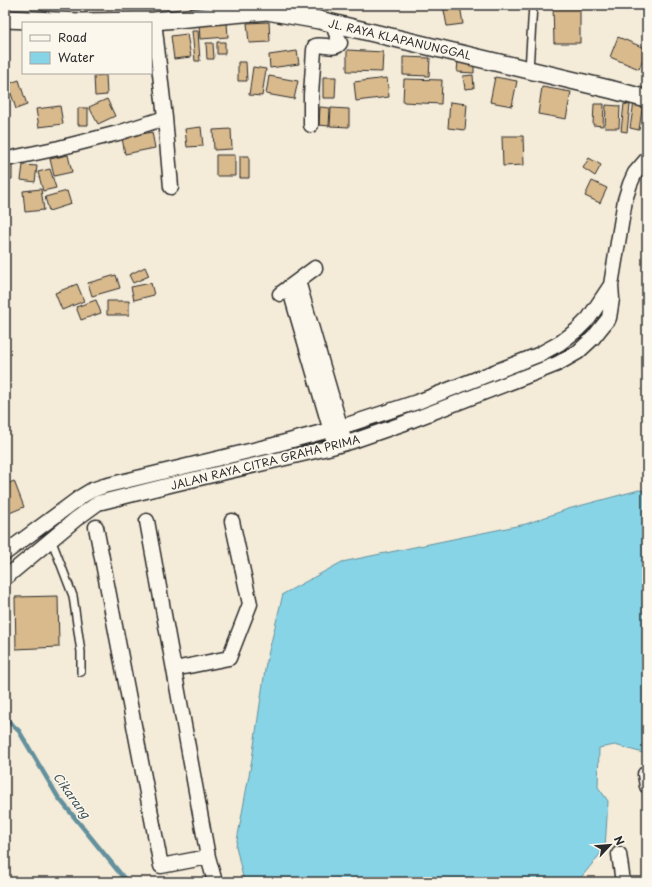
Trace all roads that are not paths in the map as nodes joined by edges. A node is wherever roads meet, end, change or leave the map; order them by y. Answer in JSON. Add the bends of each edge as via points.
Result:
{"nodes":[{"id":1,"x":533,"y":5,"type":"edge"},
{"id":2,"x":268,"y":8,"type":"edge"},
{"id":3,"x":5,"y":19,"type":"edge"},
{"id":4,"x":154,"y":21,"type":"junction"},
{"id":5,"x":332,"y":23,"type":"junction"},
{"id":6,"x":529,"y":70,"type":"junction"},
{"id":7,"x":647,"y":99,"type":"edge"},
{"id":8,"x":165,"y":118,"type":"junction"},
{"id":9,"x":311,"y":125,"type":"dead end"},
{"id":10,"x":12,"y":158,"type":"dead end"},
{"id":11,"x":647,"y":159,"type":"edge"},
{"id":12,"x":171,"y":188,"type":"dead end"},
{"id":13,"x":315,"y":268,"type":"dead end"},
{"id":14,"x":611,"y":285,"type":"junction"},
{"id":15,"x":336,"y":429,"type":"junction"},
{"id":16,"x":340,"y":445,"type":"junction"},
{"id":17,"x":147,"y":521,"type":"dead end"},
{"id":18,"x":232,"y":521,"type":"dead end"},
{"id":19,"x":96,"y":527,"type":"dead end"},
{"id":20,"x":52,"y":539,"type":"junction"},
{"id":21,"x":8,"y":552,"type":"edge"},
{"id":22,"x":22,"y":563,"type":"junction"},
{"id":23,"x":5,"y":578,"type":"edge"},
{"id":24,"x":174,"y":669,"type":"junction"},
{"id":25,"x":81,"y":672,"type":"dead end"},
{"id":26,"x":647,"y":774,"type":"edge"},
{"id":27,"x":647,"y":786,"type":"edge"},
{"id":28,"x":619,"y":854,"type":"dead end"},
{"id":29,"x":208,"y":857,"type":"junction"},
{"id":30,"x":215,"y":882,"type":"edge"},
{"id":31,"x":623,"y":882,"type":"edge"}],
"edges":[{"from":1,"to":6,"type":"lane"},
{"from":2,"to":4,"type":"street","name":"JL. RAYA KLAPANUNGGAL"},
{"from":2,"to":5,"type":"street","name":"JL. RAYA KLAPANUNGGAL"},
{"from":3,"to":4,"type":"street","name":"JL. RAYA KLAPANUNGGAL"},
{"from":4,"to":8,"type":"street"},
{"from":5,"to":6,"type":"street","name":"JL. RAYA KLAPANUNGGAL"},
{"from":5,"to":9,"type":"street","via":[[340,43],[335,47],[315,46],[314,50]]},
{"from":6,"to":7,"type":"street","name":"JL. RAYA KLAPANUNGGAL"},
{"from":8,"to":10,"type":"street","via":[[118,133]]},
{"from":8,"to":12,"type":"street"},
{"from":11,"to":14,"type":"street","name":"JALAN RAYA CITRA GRAHA PRIMA","via":[[635,173],[625,200]]},
{"from":13,"to":15,"type":"street","via":[[289,287]]},
{"from":14,"to":15,"type":"street","name":"JALAN RAYA CITRA GRAHA PRIMA","via":[[589,318],[577,330],[538,355],[420,401]]},
{"from":14,"to":16,"type":"street","name":"JALAN RAYA CITRA GRAHA PRIMA","via":[[609,318],[578,352],[557,364],[508,384]]},
{"from":15,"to":16,"type":"street"},
{"from":15,"to":21,"type":"street","name":"JALAN RAYA CITRA GRAHA PRIMA","via":[[92,490]]},
{"from":16,"to":20,"type":"street","name":"JALAN RAYA CITRA GRAHA PRIMA","via":[[98,503]]},
{"from":17,"to":24,"type":"street"},
{"from":18,"to":24,"type":"street","via":[[250,604],[229,658]]},
{"from":19,"to":29,"type":"street","via":[[161,866]]},
{"from":20,"to":22,"type":"street","name":"JALAN RAYA CITRA GRAHA PRIMA"},
{"from":20,"to":25,"type":"lane","via":[[73,596],[82,652]]},
{"from":21,"to":22,"type":"street"},
{"from":22,"to":23,"type":"street","name":"JALAN RAYA CITRA GRAHA PRIMA"},
{"from":24,"to":29,"type":"street"},
{"from":26,"to":27,"type":"street"},
{"from":28,"to":31,"type":"street"},
{"from":29,"to":30,"type":"street"}]}
